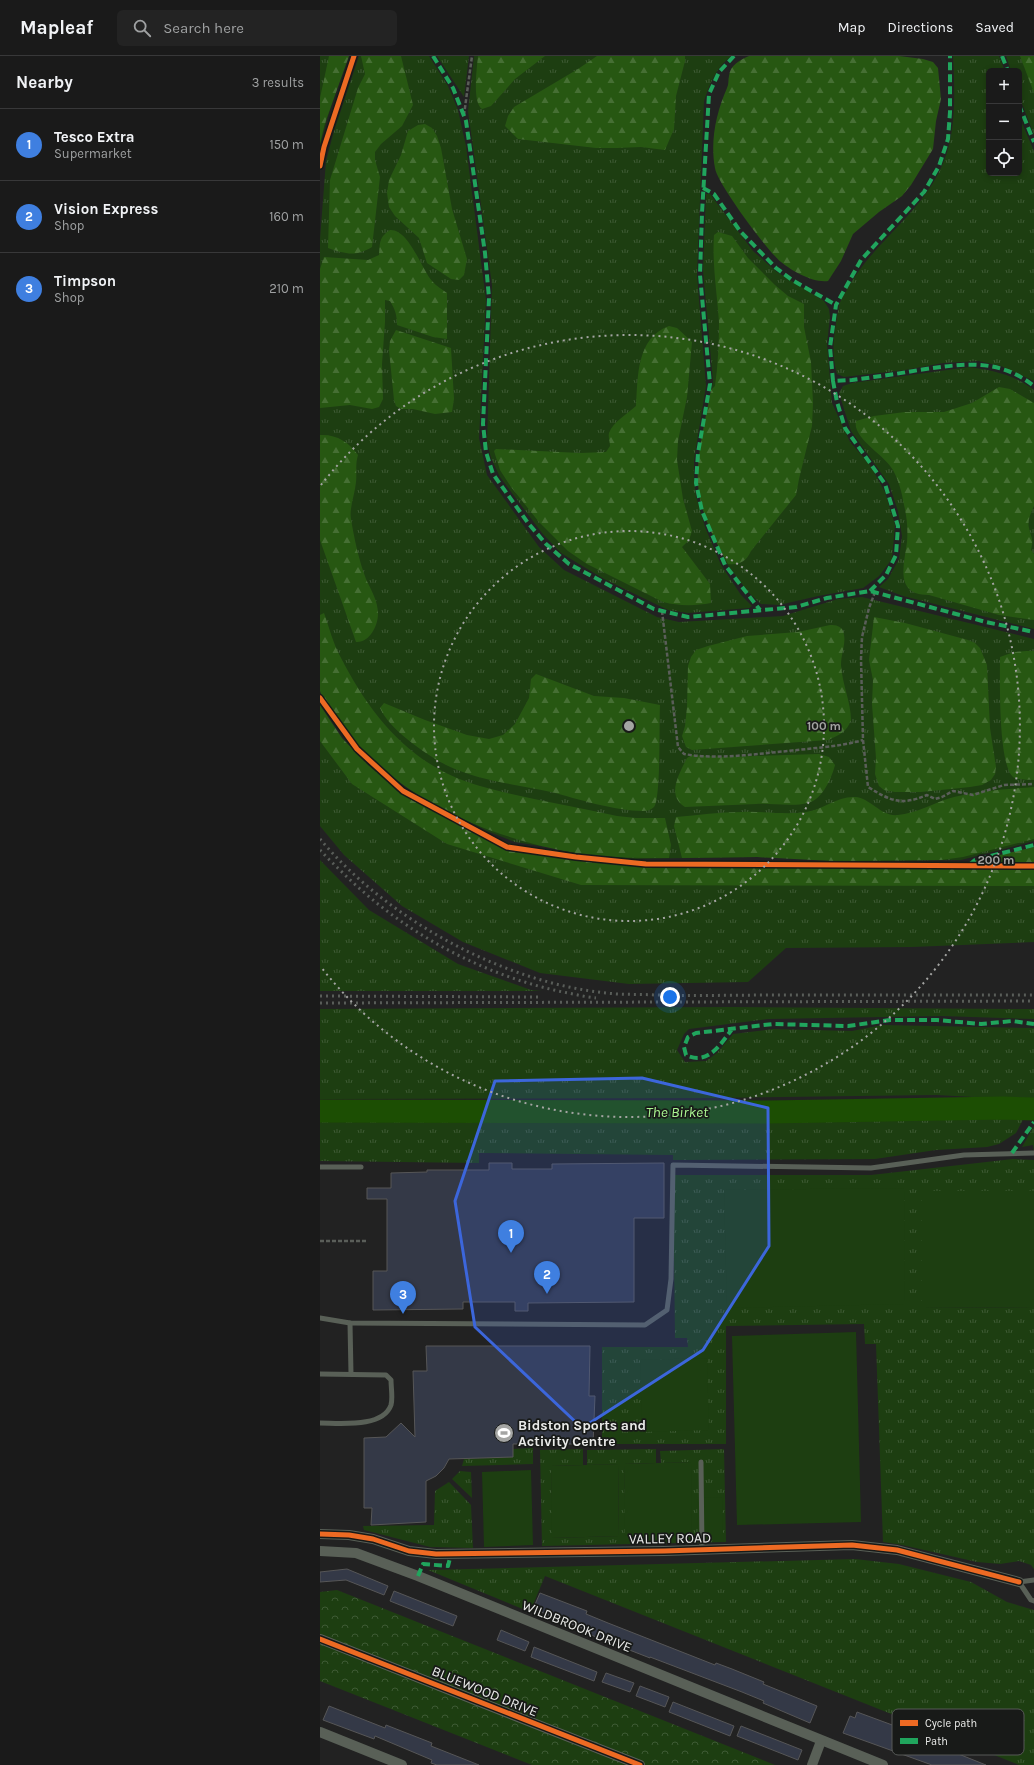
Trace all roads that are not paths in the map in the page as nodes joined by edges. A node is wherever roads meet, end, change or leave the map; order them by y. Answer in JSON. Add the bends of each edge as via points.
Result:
{"nodes":[{"id":1,"x":1034,"y":1153,"type":"edge"},
{"id":2,"x":320,"y":1167,"type":"edge"},
{"id":3,"x":361,"y":1167,"type":"dead end"},
{"id":4,"x":320,"y":1318,"type":"edge"},
{"id":5,"x":350,"y":1323,"type":"junction"},
{"id":6,"x":320,"y":1374,"type":"edge"},
{"id":7,"x":351,"y":1374,"type":"junction"},
{"id":8,"x":320,"y":1423,"type":"edge"},
{"id":9,"x":701,"y":1462,"type":"dead end"},
{"id":10,"x":320,"y":1534,"type":"edge"},
{"id":11,"x":702,"y":1550,"type":"junction"},
{"id":12,"x":320,"y":1551,"type":"edge"},
{"id":13,"x":1034,"y":1580,"type":"edge"},
{"id":14,"x":1019,"y":1582,"type":"junction"},
{"id":15,"x":1034,"y":1601,"type":"edge"},
{"id":16,"x":320,"y":1639,"type":"edge"},
{"id":17,"x":320,"y":1732,"type":"edge"},
{"id":18,"x":821,"y":1741,"type":"junction"},
{"id":19,"x":402,"y":1765,"type":"edge"},
{"id":20,"x":640,"y":1765,"type":"edge"},
{"id":21,"x":812,"y":1765,"type":"edge"},
{"id":22,"x":884,"y":1765,"type":"edge"}],
"edges":[{"from":1,"to":5,"type":"lane","via":[[964,1155],[871,1168],[673,1165],[671,1279],[667,1310],[645,1325]]},
{"from":2,"to":3,"type":"lane"},
{"from":4,"to":5,"type":"lane"},
{"from":5,"to":7,"type":"lane"},
{"from":6,"to":7,"type":"lane"},
{"from":7,"to":8,"type":"lane","via":[[389,1377],[391,1406],[371,1422]]},
{"from":9,"to":11,"type":"lane"},
{"from":10,"to":11,"type":"street","name":"VALLEY ROAD","via":[[373,1539],[408,1551],[436,1554]]},
{"from":11,"to":14,"type":"street","name":"VALLEY ROAD","via":[[860,1546],[897,1550]]},
{"from":12,"to":18,"type":"street","name":"WILDBROOK DRIVE","via":[[356,1553],[418,1576]]},
{"from":13,"to":14,"type":"lane"},
{"from":14,"to":15,"type":"lane"},
{"from":16,"to":20,"type":"street","name":"BLUEWOOD DRIVE"},
{"from":17,"to":19,"type":"street"},
{"from":18,"to":21,"type":"street"},
{"from":18,"to":22,"type":"street","name":"WILDBROOK DRIVE"}]}
